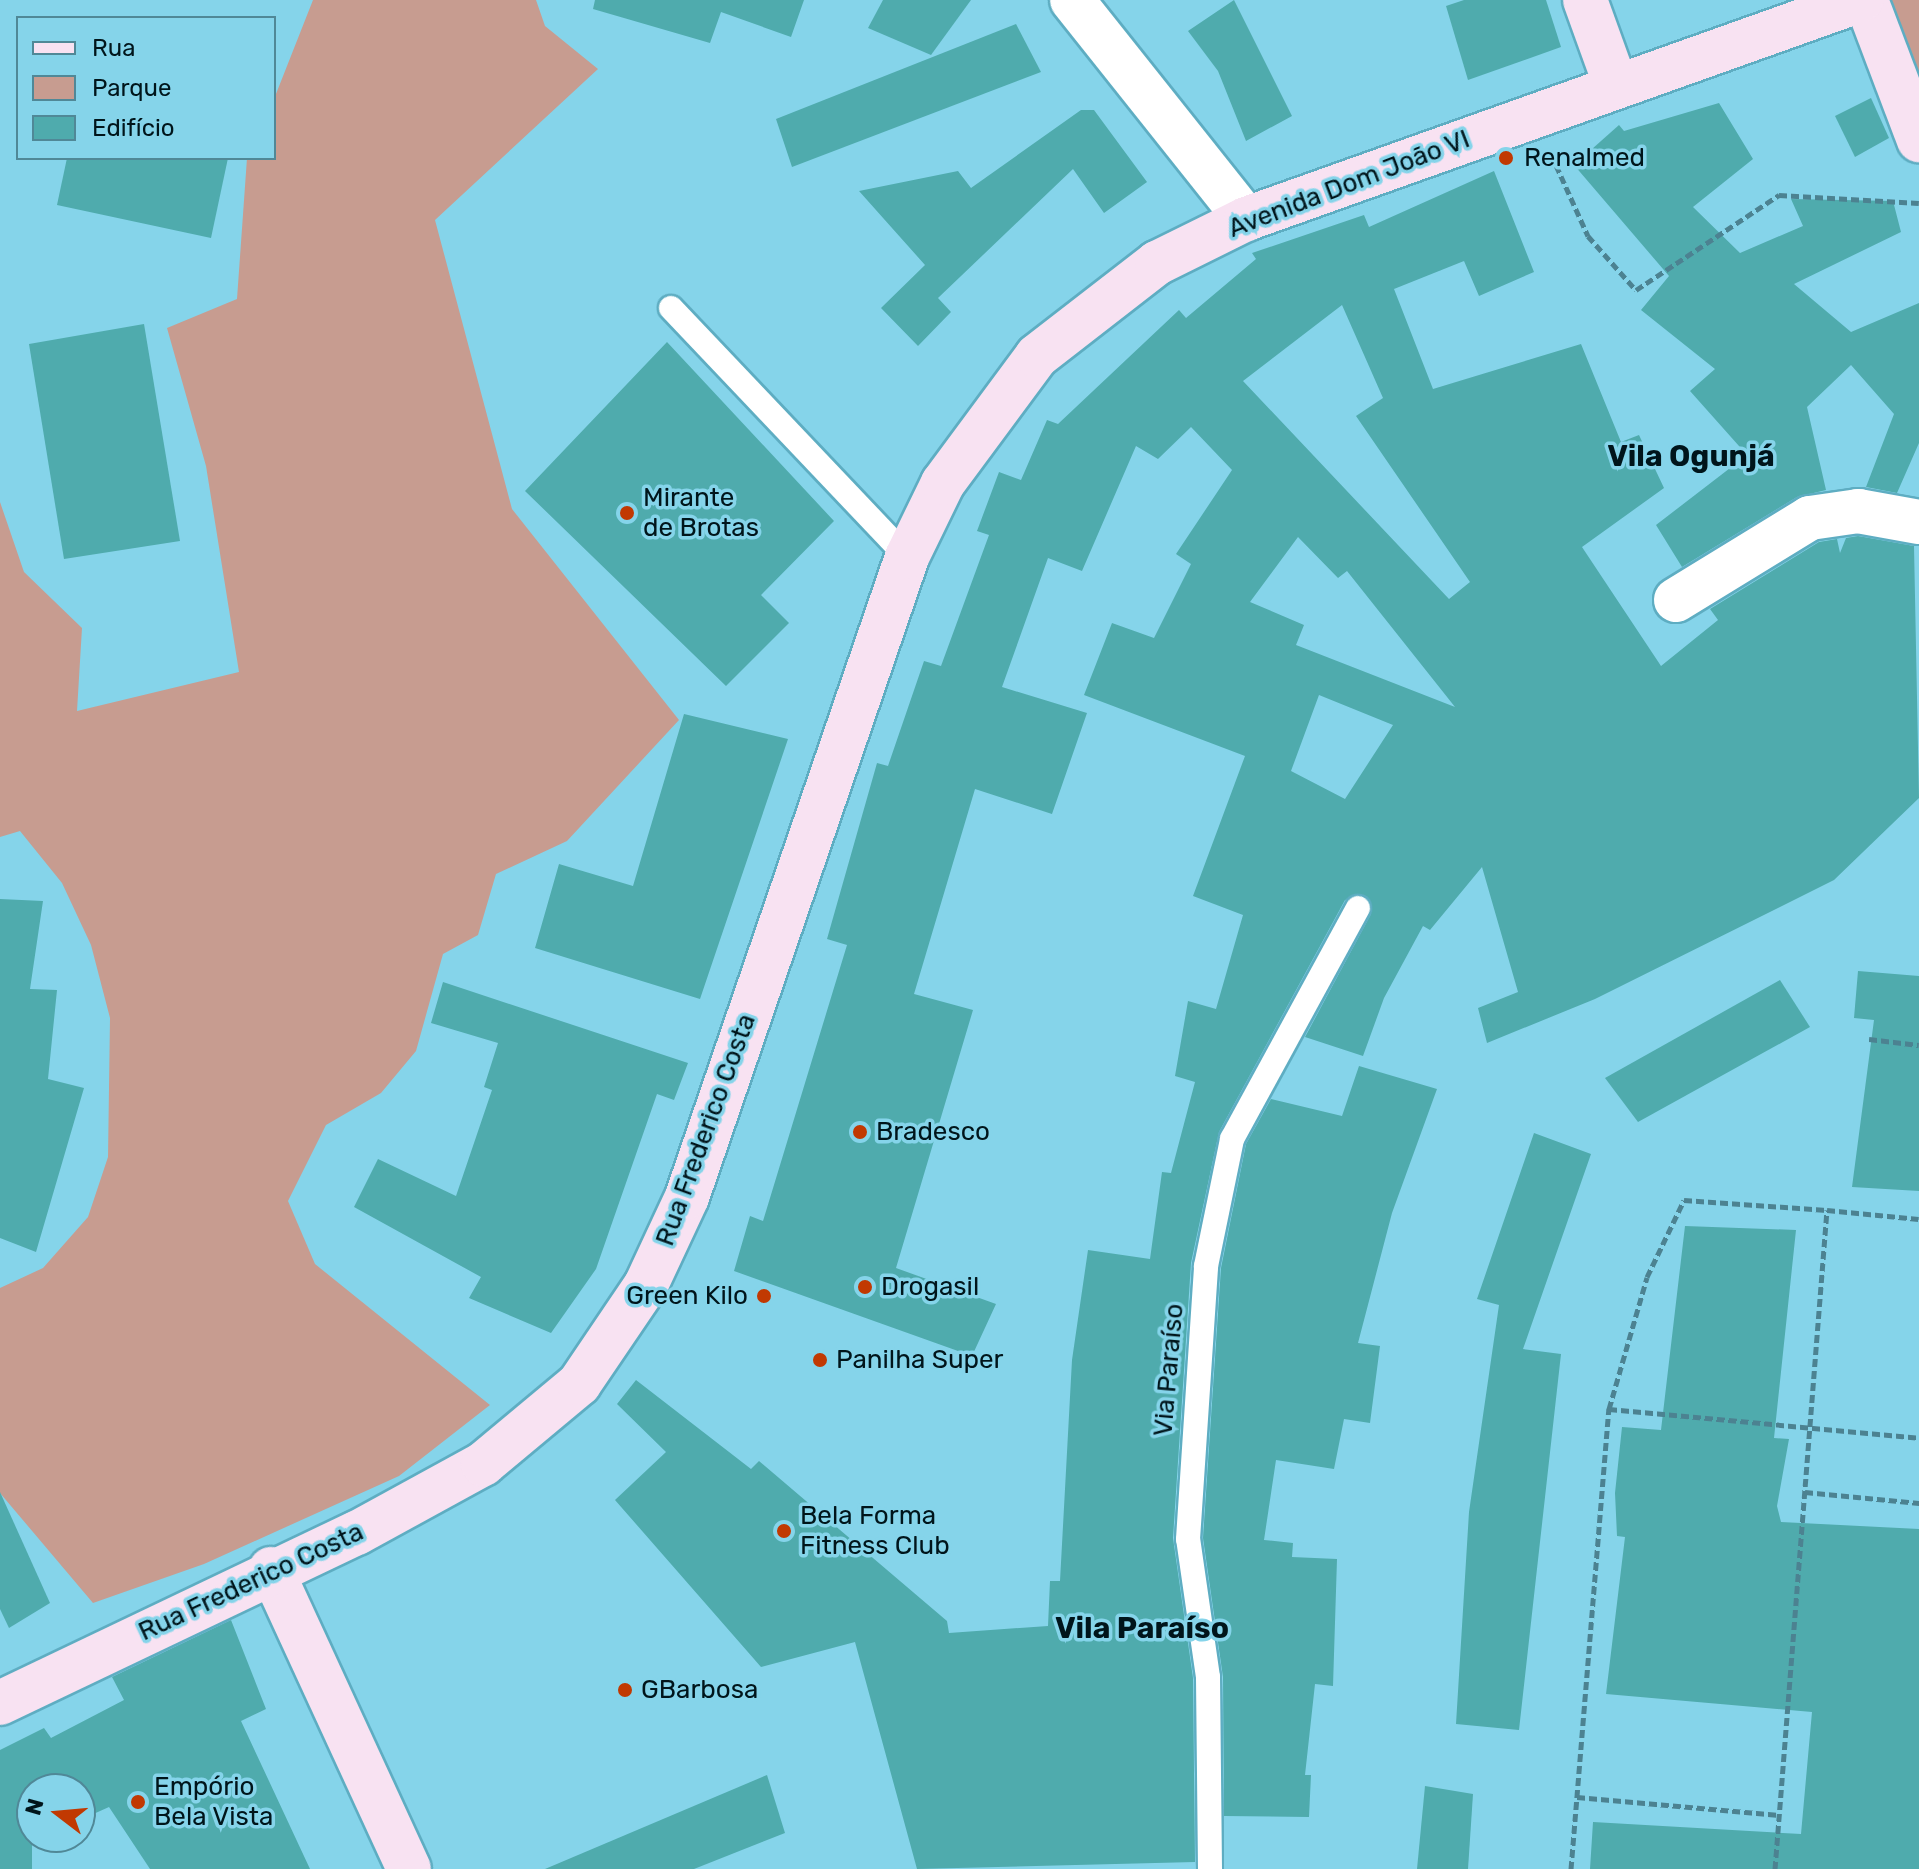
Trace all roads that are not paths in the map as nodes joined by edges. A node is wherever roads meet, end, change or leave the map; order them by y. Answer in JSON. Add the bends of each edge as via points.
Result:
{"nodes":[{"id":1,"x":1072,"y":0,"type":"edge"},
{"id":2,"x":1585,"y":0,"type":"edge"},
{"id":3,"x":1864,"y":0,"type":"edge"},
{"id":4,"x":1633,"y":81,"type":"junction"},
{"id":5,"x":1919,"y":140,"type":"edge"},
{"id":6,"x":1246,"y":219,"type":"junction"},
{"id":7,"x":671,"y":308,"type":"dead end"},
{"id":8,"x":1919,"y":522,"type":"edge"},
{"id":9,"x":907,"y":557,"type":"junction"},
{"id":10,"x":1676,"y":600,"type":"dead end"},
{"id":11,"x":875,"y":639,"type":"joint"},
{"id":12,"x":1358,"y":908,"type":"dead end"},
{"id":13,"x":271,"y":1569,"type":"junction"},
{"id":14,"x":0,"y":1703,"type":"edge"},
{"id":15,"x":409,"y":1869,"type":"edge"},
{"id":16,"x":1210,"y":1869,"type":"edge"}],
"edges":[{"from":1,"to":6,"type":"street"},
{"from":2,"to":4,"type":"main road"},
{"from":3,"to":4,"type":"main road","name":"Avenida Dom João VI"},
{"from":3,"to":5,"type":"main road"},
{"from":4,"to":6,"type":"main road","name":"Avenida Dom João VI"},
{"from":6,"to":9,"type":"main road","name":"Avenida Dom João VI","via":[[1157,263],[1037,356],[943,483]]},
{"from":7,"to":9,"type":"lane"},
{"from":8,"to":10,"type":"street","via":[[1858,511],[1810,518]]},
{"from":9,"to":11,"type":"main road","name":"Avenida Dom João VI"},
{"from":11,"to":13,"type":"main road","name":"Rua Frederico Costa","via":[[687,1197],[639,1297],[579,1384],[483,1464]]},
{"from":12,"to":16,"type":"lane","name":"Via Paraíso","via":[[1232,1139],[1208,1253],[1188,1482],[1213,1754]]},
{"from":13,"to":14,"type":"main road","name":"Rua Frederico Costa"},
{"from":13,"to":15,"type":"main road"}]}
